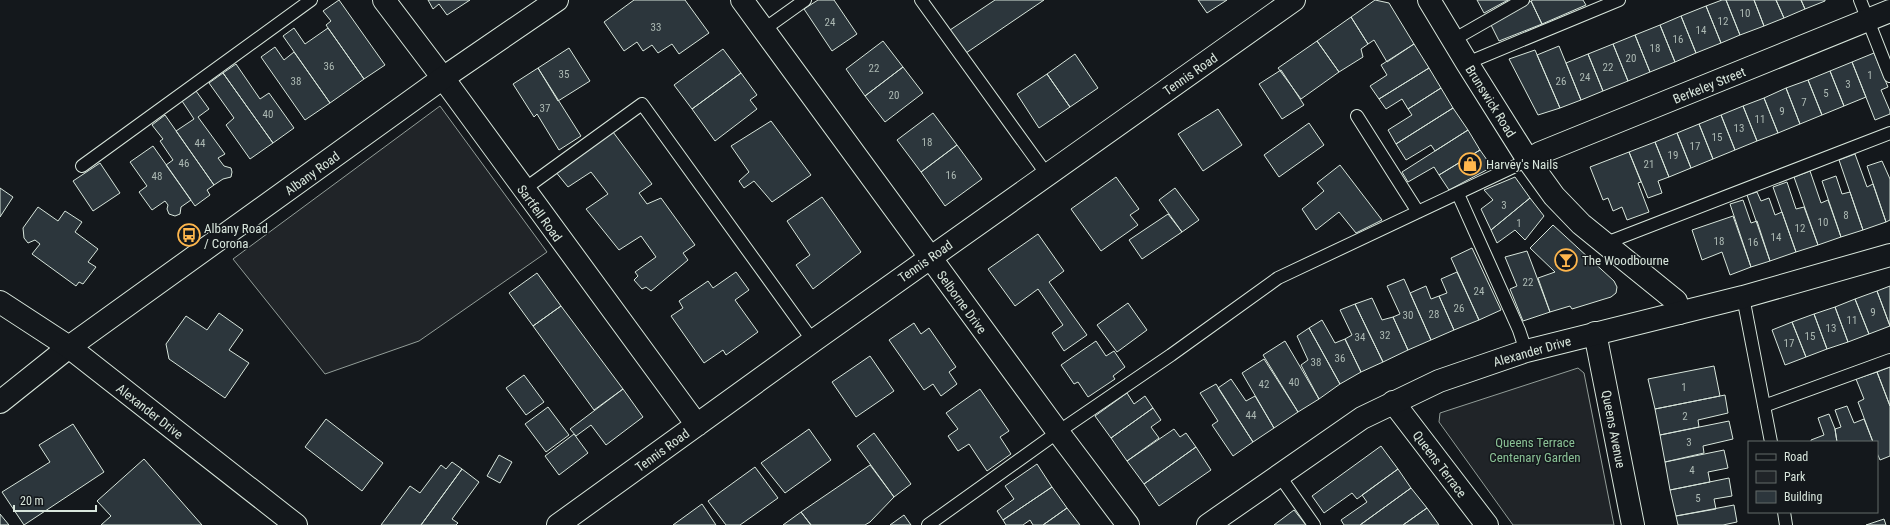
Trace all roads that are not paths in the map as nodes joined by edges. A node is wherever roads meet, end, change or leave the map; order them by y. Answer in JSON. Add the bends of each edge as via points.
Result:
{"nodes":[{"id":1,"x":311,"y":0,"type":"edge"},
{"id":2,"x":384,"y":0,"type":"edge"},
{"id":3,"x":557,"y":0,"type":"edge"},
{"id":4,"x":742,"y":0,"type":"edge"},
{"id":5,"x":805,"y":0,"type":"edge"},
{"id":6,"x":921,"y":0,"type":"edge"},
{"id":7,"x":1429,"y":0,"type":"edge"},
{"id":8,"x":1522,"y":0,"type":"edge"},
{"id":9,"x":1619,"y":0,"type":"edge"},
{"id":10,"x":1860,"y":0,"type":"edge"},
{"id":11,"x":1282,"y":4,"type":"edge"},
{"id":12,"x":1890,"y":11,"type":"edge"},
{"id":13,"x":1868,"y":20,"type":"junction"},
{"id":14,"x":763,"y":30,"type":"junction"},
{"id":15,"x":1453,"y":40,"type":"junction"},
{"id":16,"x":1466,"y":63,"type":"junction"},
{"id":17,"x":1890,"y":76,"type":"edge"},
{"id":18,"x":443,"y":78,"type":"junction"},
{"id":19,"x":1357,"y":116,"type":"dead end"},
{"id":20,"x":1890,"y":133,"type":"edge"},
{"id":21,"x":1528,"y":160,"type":"junction"},
{"id":22,"x":82,"y":166,"type":"dead end"},
{"id":23,"x":1048,"y":176,"type":"junction"},
{"id":24,"x":523,"y":190,"type":"junction"},
{"id":25,"x":1458,"y":194,"type":"junction"},
{"id":26,"x":1418,"y":212,"type":"junction"},
{"id":27,"x":1606,"y":243,"type":"junction"},
{"id":28,"x":1890,"y":254,"type":"edge"},
{"id":29,"x":930,"y":258,"type":"junction"},
{"id":30,"x":1743,"y":297,"type":"junction"},
{"id":31,"x":0,"y":302,"type":"edge"},
{"id":32,"x":1679,"y":313,"type":"junction"},
{"id":33,"x":1595,"y":333,"type":"junction"},
{"id":34,"x":813,"y":341,"type":"junction"},
{"id":35,"x":69,"y":347,"type":"junction"},
{"id":36,"x":1526,"y":351,"type":"junction"},
{"id":37,"x":1890,"y":360,"type":"edge"},
{"id":38,"x":0,"y":402,"type":"edge"},
{"id":39,"x":1393,"y":402,"type":"junction"},
{"id":40,"x":1764,"y":406,"type":"junction"},
{"id":41,"x":697,"y":425,"type":"junction"},
{"id":42,"x":1058,"y":432,"type":"junction"},
{"id":43,"x":1771,"y":441,"type":"edge"},
{"id":44,"x":1279,"y":475,"type":"junction"},
{"id":45,"x":1784,"y":513,"type":"edge"},
{"id":46,"x":296,"y":525,"type":"edge"},
{"id":47,"x":558,"y":525,"type":"edge"},
{"id":48,"x":928,"y":525,"type":"edge"},
{"id":49,"x":1128,"y":525,"type":"edge"},
{"id":50,"x":1208,"y":525,"type":"edge"},
{"id":51,"x":1314,"y":525,"type":"edge"},
{"id":52,"x":1487,"y":525,"type":"edge"},
{"id":53,"x":1633,"y":525,"type":"edge"},
{"id":54,"x":1786,"y":525,"type":"edge"}],
"edges":[{"from":1,"to":22,"type":"lane"},
{"from":2,"to":18,"type":"street","name":"Sartfell Road"},
{"from":3,"to":18,"type":"street","name":"Albany Road"},
{"from":4,"to":14,"type":"street","name":"Selborne Drive"},
{"from":5,"to":14,"type":"lane"},
{"from":6,"to":23,"type":"lane"},
{"from":7,"to":15,"type":"street","name":"Brunswick Road"},
{"from":8,"to":15,"type":"lane"},
{"from":9,"to":16,"type":"lane"},
{"from":10,"to":13,"type":"lane"},
{"from":11,"to":23,"type":"street","name":"Tennis Road"},
{"from":12,"to":13,"type":"street","name":"Berkeley Street"},
{"from":13,"to":17,"type":"lane"},
{"from":13,"to":21,"type":"street","name":"Berkeley Street"},
{"from":14,"to":29,"type":"street","name":"Selborne Drive"},
{"from":15,"to":16,"type":"street","name":"Brunswick Road"},
{"from":16,"to":21,"type":"street","name":"Brunswick Road"},
{"from":18,"to":24,"type":"street","name":"Sartfell Road"},
{"from":18,"to":35,"type":"street","name":"Albany Road"},
{"from":19,"to":26,"type":"lane"},
{"from":20,"to":27,"type":"lane"},
{"from":21,"to":25,"type":"lane"},
{"from":21,"to":27,"type":"street","name":"Brunswick Road","via":[[1554,196],[1581,224]]},
{"from":23,"to":29,"type":"street","name":"Tennis Road"},
{"from":24,"to":34,"type":"lane","via":[[642,104]]},
{"from":24,"to":41,"type":"street","name":"Sartfell Road"},
{"from":25,"to":26,"type":"lane"},
{"from":25,"to":36,"type":"lane"},
{"from":26,"to":42,"type":"lane","via":[[1278,278]]},
{"from":27,"to":32,"type":"street","name":"Brunswick Road","via":[[1676,301]]},
{"from":28,"to":30,"type":"street","name":"Alexander Drive"},
{"from":29,"to":34,"type":"street","name":"Tennis Road"},
{"from":29,"to":42,"type":"street","name":"Selborne Drive"},
{"from":30,"to":32,"type":"street","name":"Alexander Drive"},
{"from":30,"to":40,"type":"lane"},
{"from":31,"to":35,"type":"street","name":"Alexander Drive"},
{"from":32,"to":33,"type":"street","name":"Alexander Drive"},
{"from":33,"to":36,"type":"street","name":"Alexander Drive"},
{"from":33,"to":53,"type":"street","name":"Queens Avenue"},
{"from":34,"to":41,"type":"street","name":"Tennis Road"},
{"from":35,"to":38,"type":"street","name":"Albany Road"},
{"from":35,"to":46,"type":"street","name":"Alexander Drive"},
{"from":36,"to":39,"type":"street","name":"Alexander Drive","via":[[1439,381]]},
{"from":37,"to":40,"type":"lane"},
{"from":39,"to":44,"type":"street","name":"Alexander Drive","via":[[1362,418]]},
{"from":39,"to":52,"type":"street","name":"Queens Terrace"},
{"from":40,"to":43,"type":"lane"},
{"from":41,"to":47,"type":"street","name":"Tennis Road"},
{"from":42,"to":48,"type":"lane"},
{"from":42,"to":49,"type":"street","name":"Selborne Drive"},
{"from":44,"to":50,"type":"street","name":"Alexander Drive"},
{"from":44,"to":51,"type":"lane"},
{"from":45,"to":54,"type":"lane"}]}
